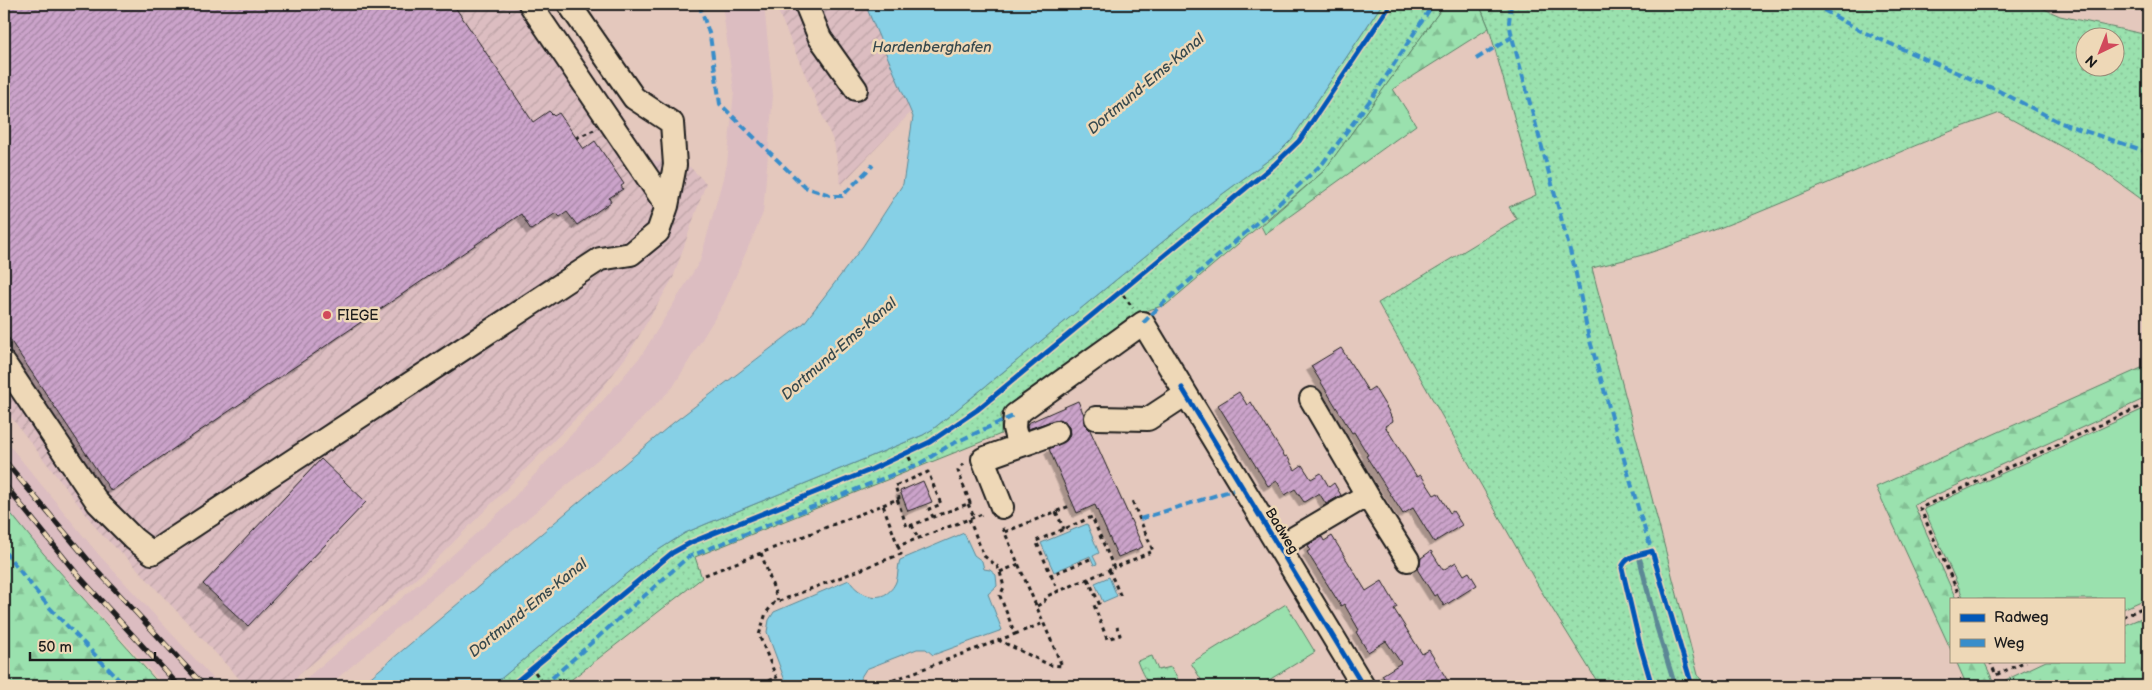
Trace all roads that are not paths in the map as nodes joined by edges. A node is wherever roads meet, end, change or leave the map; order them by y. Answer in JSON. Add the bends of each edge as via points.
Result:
{"nodes":[{"id":1,"x":530,"y":4,"type":"edge"},
{"id":2,"x":569,"y":4,"type":"edge"},
{"id":3,"x":806,"y":4,"type":"edge"},
{"id":4,"x":856,"y":90,"type":"dead end"},
{"id":5,"x":667,"y":206,"type":"junction"},
{"id":6,"x":4,"y":363,"type":"edge"},
{"id":7,"x":1184,"y":391,"type":"junction"},
{"id":8,"x":1311,"y":399,"type":"dead end"},
{"id":9,"x":1096,"y":418,"type":"dead end"},
{"id":10,"x":1057,"y":432,"type":"dead end"},
{"id":11,"x":1018,"y":445,"type":"junction"},
{"id":12,"x":1367,"y":495,"type":"junction"},
{"id":13,"x":1002,"y":516,"type":"road end"},
{"id":14,"x":1279,"y":547,"type":"junction"},
{"id":15,"x":1408,"y":560,"type":"dead end"},
{"id":16,"x":1363,"y":686,"type":"edge"}],
"edges":[{"from":1,"to":5,"type":"street"},
{"from":2,"to":5,"type":"street","via":[[634,98],[672,123],[675,165]]},
{"from":3,"to":4,"type":"street","via":[[820,38]]},
{"from":5,"to":6,"type":"street","via":[[658,232],[631,254],[600,259],[152,553],[98,503]]},
{"from":7,"to":9,"type":"street","via":[[1148,419]]},
{"from":7,"to":11,"type":"street","name":"Badweg","via":[[1143,323],[1015,415]]},
{"from":7,"to":14,"type":"street","name":"Badweg"},
{"from":8,"to":12,"type":"street"},
{"from":10,"to":11,"type":"street"},
{"from":11,"to":13,"type":"street","via":[[983,459]]},
{"from":12,"to":14,"type":"street"},
{"from":12,"to":15,"type":"street"},
{"from":14,"to":16,"type":"street","name":"Badweg"}]}
